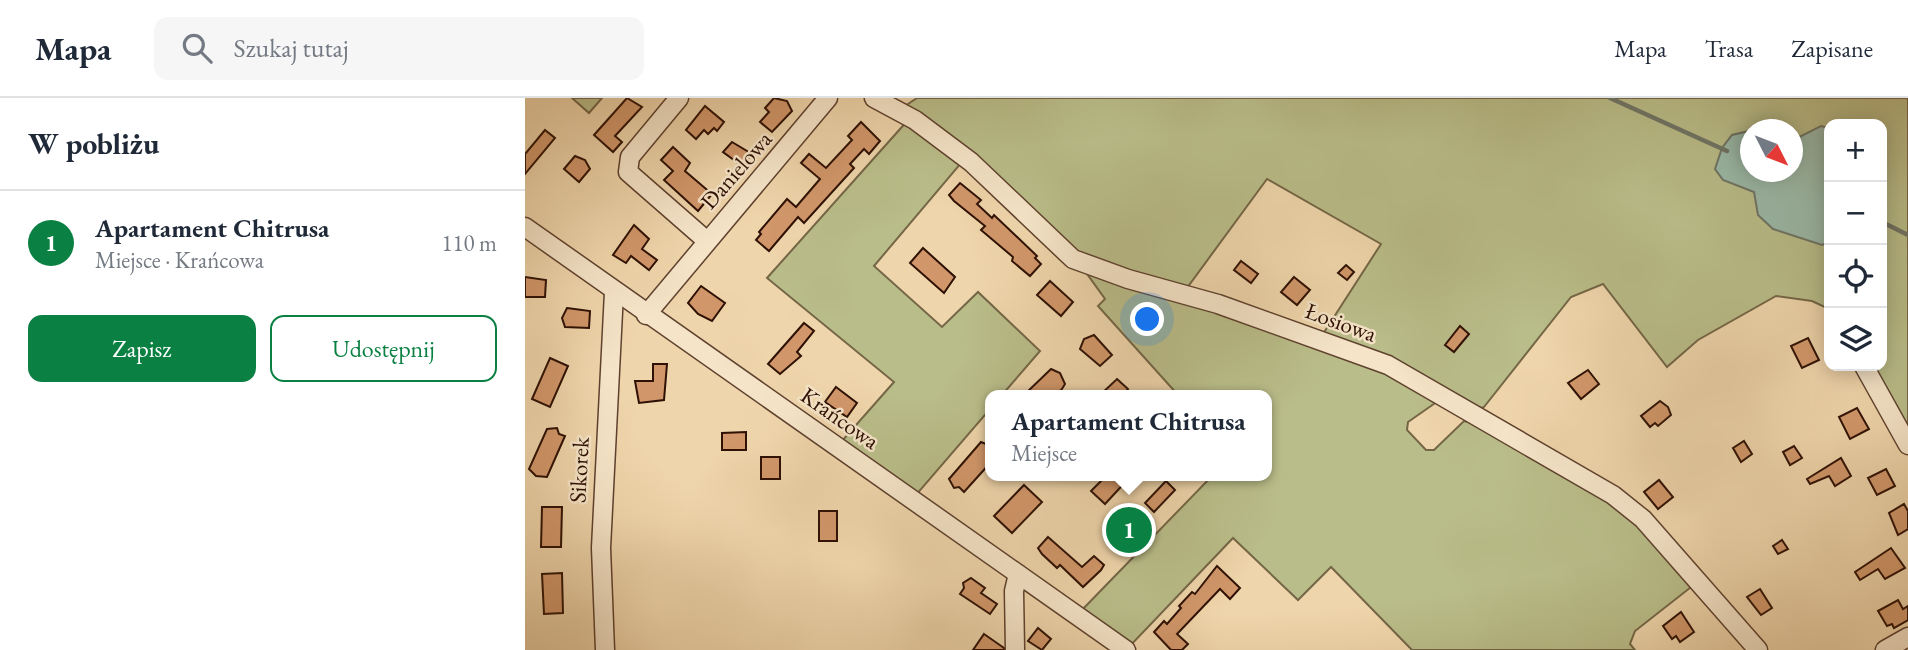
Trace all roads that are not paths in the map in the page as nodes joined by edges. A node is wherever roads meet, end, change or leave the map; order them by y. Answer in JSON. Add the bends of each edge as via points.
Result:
{"nodes":[{"id":1,"x":679,"y":98,"type":"edge"},
{"id":2,"x":828,"y":98,"type":"edge"},
{"id":3,"x":874,"y":98,"type":"edge"},
{"id":4,"x":525,"y":228,"type":"edge"},
{"id":5,"x":707,"y":241,"type":"junction"},
{"id":6,"x":614,"y":292,"type":"junction"},
{"id":7,"x":646,"y":315,"type":"junction"},
{"id":8,"x":1867,"y":371,"type":"edge"},
{"id":9,"x":1908,"y":445,"type":"edge"},
{"id":10,"x":1018,"y":574,"type":"junction"},
{"id":11,"x":1908,"y":637,"type":"edge"},
{"id":12,"x":605,"y":650,"type":"edge"},
{"id":13,"x":1015,"y":650,"type":"edge"},
{"id":14,"x":1126,"y":650,"type":"edge"},
{"id":15,"x":1758,"y":650,"type":"edge"},
{"id":16,"x":1885,"y":650,"type":"edge"}],
"edges":[{"from":1,"to":5,"type":"street","name":"Danielowa","via":[[630,157],[628,172]]},
{"from":2,"to":5,"type":"street","name":"Danielowa"},
{"from":3,"to":15,"type":"street","name":"Łosiowa","via":[[915,120],[971,162],[1073,259],[1218,304],[1388,365],[1613,495],[1643,519]]},
{"from":4,"to":6,"type":"street","name":"Krańcowa"},
{"from":5,"to":7,"type":"street","name":"Danielowa"},
{"from":6,"to":7,"type":"street","name":"Krańcowa"},
{"from":6,"to":12,"type":"street","name":"Sikorek","via":[[601,548]]},
{"from":7,"to":10,"type":"street","name":"Krańcowa"},
{"from":8,"to":9,"type":"street"},
{"from":10,"to":13,"type":"street"},
{"from":10,"to":14,"type":"street","name":"Krańcowa"},
{"from":11,"to":16,"type":"street"}]}
